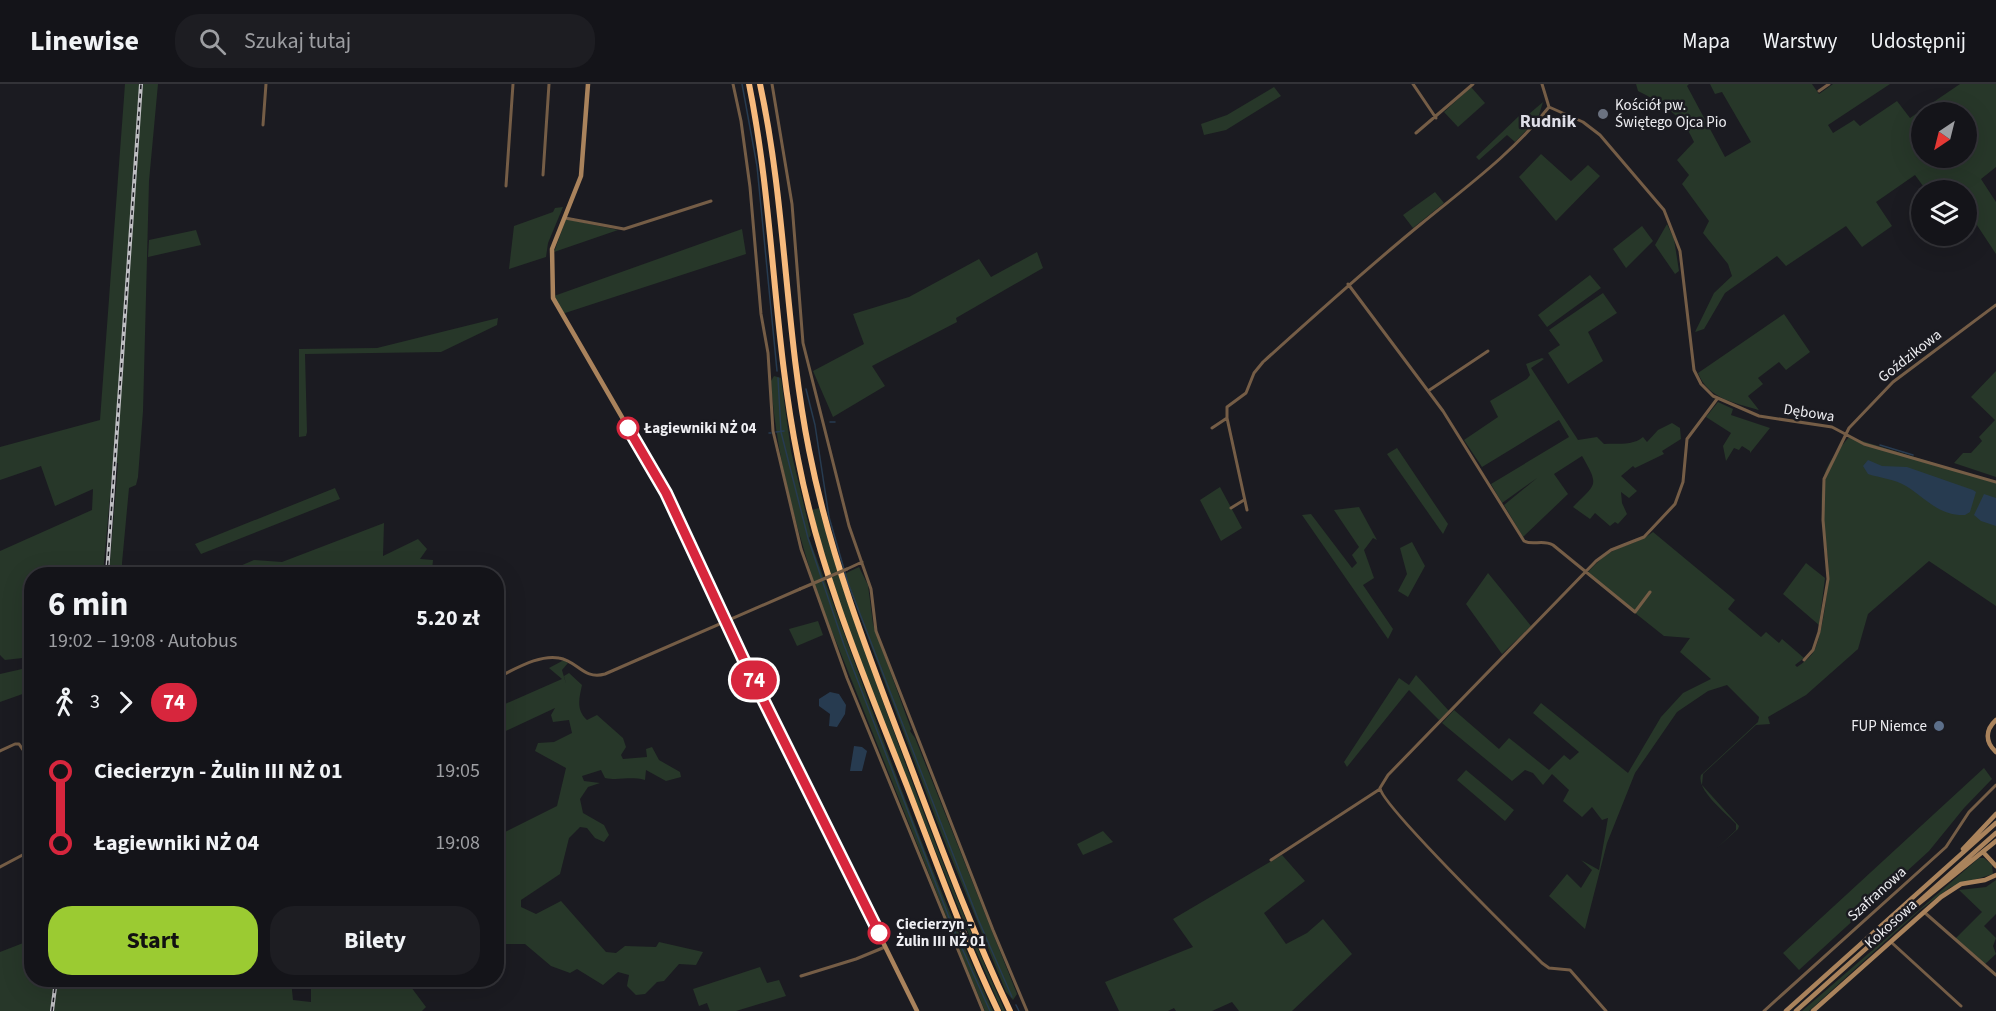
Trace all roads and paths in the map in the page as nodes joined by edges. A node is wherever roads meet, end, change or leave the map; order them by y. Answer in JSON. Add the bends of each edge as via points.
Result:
{"nodes":[{"id":1,"x":266,"y":84,"type":"edge"},
{"id":2,"x":513,"y":84,"type":"edge"},
{"id":3,"x":549,"y":84,"type":"edge"},
{"id":4,"x":588,"y":84,"type":"edge"},
{"id":5,"x":733,"y":84,"type":"edge"},
{"id":6,"x":749,"y":84,"type":"edge"},
{"id":7,"x":760,"y":84,"type":"edge"},
{"id":8,"x":772,"y":84,"type":"edge"},
{"id":9,"x":1413,"y":84,"type":"edge"},
{"id":10,"x":1473,"y":84,"type":"edge"},
{"id":11,"x":1542,"y":84,"type":"edge"},
{"id":12,"x":1829,"y":84,"type":"edge"},
{"id":13,"x":1819,"y":91,"type":"dead end"},
{"id":14,"x":1549,"y":107,"type":"junction"},
{"id":15,"x":1436,"y":118,"type":"junction"},
{"id":16,"x":263,"y":125,"type":"dead end"},
{"id":17,"x":1416,"y":133,"type":"dead end"},
{"id":18,"x":543,"y":175,"type":"dead end"},
{"id":19,"x":506,"y":186,"type":"dead end"},
{"id":20,"x":711,"y":201,"type":"dead end"},
{"id":21,"x":564,"y":217,"type":"junction"},
{"id":22,"x":1348,"y":284,"type":"junction"},
{"id":23,"x":1996,"y":305,"type":"edge"},
{"id":24,"x":1488,"y":351,"type":"dead end"},
{"id":25,"x":1428,"y":391,"type":"junction"},
{"id":26,"x":1716,"y":399,"type":"junction"},
{"id":27,"x":1227,"y":418,"type":"junction"},
{"id":28,"x":1212,"y":428,"type":"dead end"},
{"id":29,"x":1847,"y":434,"type":"junction"},
{"id":30,"x":1996,"y":482,"type":"edge"},
{"id":31,"x":1244,"y":500,"type":"junction"},
{"id":32,"x":1231,"y":508,"type":"dead end"},
{"id":33,"x":1247,"y":510,"type":"dead end"},
{"id":34,"x":862,"y":562,"type":"junction"},
{"id":35,"x":1586,"y":572,"type":"junction"},
{"id":36,"x":1650,"y":592,"type":"dead end"},
{"id":37,"x":725,"y":621,"type":"junction"},
{"id":38,"x":1804,"y":660,"type":"dead end"},
{"id":39,"x":504,"y":675,"type":"edge"},
{"id":40,"x":1996,"y":720,"type":"edge"},
{"id":41,"x":24,"y":749,"type":"edge"},
{"id":42,"x":0,"y":751,"type":"edge"},
{"id":43,"x":1996,"y":752,"type":"edge"},
{"id":44,"x":1996,"y":785,"type":"edge"},
{"id":45,"x":1380,"y":789,"type":"junction"},
{"id":46,"x":1996,"y":814,"type":"edge"},
{"id":47,"x":1996,"y":823,"type":"edge"},
{"id":48,"x":1996,"y":833,"type":"edge"},
{"id":49,"x":1996,"y":841,"type":"edge"},
{"id":50,"x":1983,"y":852,"type":"junction"},
{"id":51,"x":24,"y":854,"type":"edge"},
{"id":52,"x":1271,"y":860,"type":"dead end"},
{"id":53,"x":1951,"y":862,"type":"junction"},
{"id":54,"x":1996,"y":866,"type":"edge"},
{"id":55,"x":0,"y":867,"type":"edge"},
{"id":56,"x":1996,"y":875,"type":"edge"},
{"id":57,"x":1905,"y":911,"type":"junction"},
{"id":58,"x":1923,"y":911,"type":"junction"},
{"id":59,"x":1890,"y":940,"type":"junction"},
{"id":60,"x":885,"y":947,"type":"junction"},
{"id":61,"x":1996,"y":975,"type":"edge"},
{"id":62,"x":801,"y":976,"type":"dead end"},
{"id":63,"x":1961,"y":1006,"type":"dead end"},
{"id":64,"x":917,"y":1011,"type":"edge"},
{"id":65,"x":983,"y":1011,"type":"edge"},
{"id":66,"x":998,"y":1011,"type":"edge"},
{"id":67,"x":1010,"y":1011,"type":"edge"},
{"id":68,"x":1027,"y":1011,"type":"edge"},
{"id":69,"x":1606,"y":1011,"type":"edge"},
{"id":70,"x":1764,"y":1011,"type":"edge"},
{"id":71,"x":1786,"y":1011,"type":"edge"},
{"id":72,"x":1796,"y":1011,"type":"edge"},
{"id":73,"x":1813,"y":1011,"type":"edge"}],
"edges":[{"from":1,"to":16,"type":"street"},
{"from":2,"to":19,"type":"street"},
{"from":3,"to":18,"type":"street"},
{"from":4,"to":21,"type":"street","via":[[580,176]]},
{"from":5,"to":65,"type":"street","via":[[750,187],[773,430],[801,549],[847,678]]},
{"from":6,"to":66,"type":"highway","via":[[767,199],[786,390],[813,524],[852,645]]},
{"from":7,"to":67,"type":"highway","via":[[774,164],[799,397],[830,539],[859,630],[932,823]]},
{"from":8,"to":34,"type":"street","via":[[792,204],[803,343],[849,526]]},
{"from":9,"to":15,"type":"street"},
{"from":10,"to":15,"type":"street"},
{"from":11,"to":14,"type":"street"},
{"from":12,"to":13,"type":"street"},
{"from":14,"to":22,"type":"street","via":[[1472,185]]},
{"from":14,"to":26,"type":"street","name":"Dębowa","via":[[1600,135],[1660,204],[1680,251],[1697,379]]},
{"from":15,"to":17,"type":"street"},
{"from":20,"to":21,"type":"street","via":[[624,229]]},
{"from":21,"to":37,"type":"street","via":[[551,254],[552,298],[666,493]]},
{"from":22,"to":25,"type":"street"},
{"from":22,"to":27,"type":"street","via":[[1256,369],[1246,393],[1227,407]]},
{"from":23,"to":29,"type":"street","name":"Goździkowa","via":[[1893,382]]},
{"from":24,"to":25,"type":"street"},
{"from":25,"to":35,"type":"street","via":[[1523,540],[1528,544],[1551,544]]},
{"from":26,"to":29,"type":"street","name":"Dębowa","via":[[1759,416],[1832,427]]},
{"from":26,"to":35,"type":"street","via":[[1687,439],[1683,482],[1675,504],[1644,537],[1608,551]]},
{"from":27,"to":28,"type":"street"},
{"from":27,"to":31,"type":"street"},
{"from":29,"to":30,"type":"street","name":"Dębowa","via":[[1864,444]]},
{"from":29,"to":38,"type":"street","name":"Goździkowa","via":[[1824,478],[1822,520],[1828,579],[1820,632]]},
{"from":31,"to":32,"type":"street"},
{"from":31,"to":33,"type":"street"},
{"from":34,"to":37,"type":"street","bridge":true},
{"from":34,"to":68,"type":"street","via":[[879,637]]},
{"from":35,"to":36,"type":"street","via":[[1635,612]]},
{"from":35,"to":45,"type":"street","via":[[1388,775]]},
{"from":37,"to":39,"type":"street","via":[[602,675],[588,675],[564,659],[549,657]]},
{"from":37,"to":60,"type":"street"},
{"from":40,"to":43,"type":"street","via":[[1988,737]]},
{"from":41,"to":42,"type":"street","via":[[17,744]]},
{"from":44,"to":70,"type":"street","name":"Szafranowa","via":[[1969,812],[1946,847]]},
{"from":45,"to":52,"type":"street"},
{"from":45,"to":69,"type":"street","via":[[1442,862],[1542,963],[1571,971]]},
{"from":46,"to":53,"type":"street"},
{"from":47,"to":53,"type":"street"},
{"from":48,"to":57,"type":"street"},
{"from":49,"to":50,"type":"street"},
{"from":50,"to":54,"type":"street"},
{"from":50,"to":57,"type":"street"},
{"from":51,"to":55,"type":"street"},
{"from":53,"to":71,"type":"street"},
{"from":56,"to":58,"type":"street","name":"Kokosowa","via":[[1959,885]]},
{"from":57,"to":72,"type":"street"},
{"from":58,"to":59,"type":"street","name":"Kokosowa"},
{"from":58,"to":61,"type":"street"},
{"from":59,"to":63,"type":"street"},
{"from":59,"to":73,"type":"street","name":"Kokosowa"},
{"from":60,"to":62,"type":"street"},
{"from":60,"to":64,"type":"street"}]}
